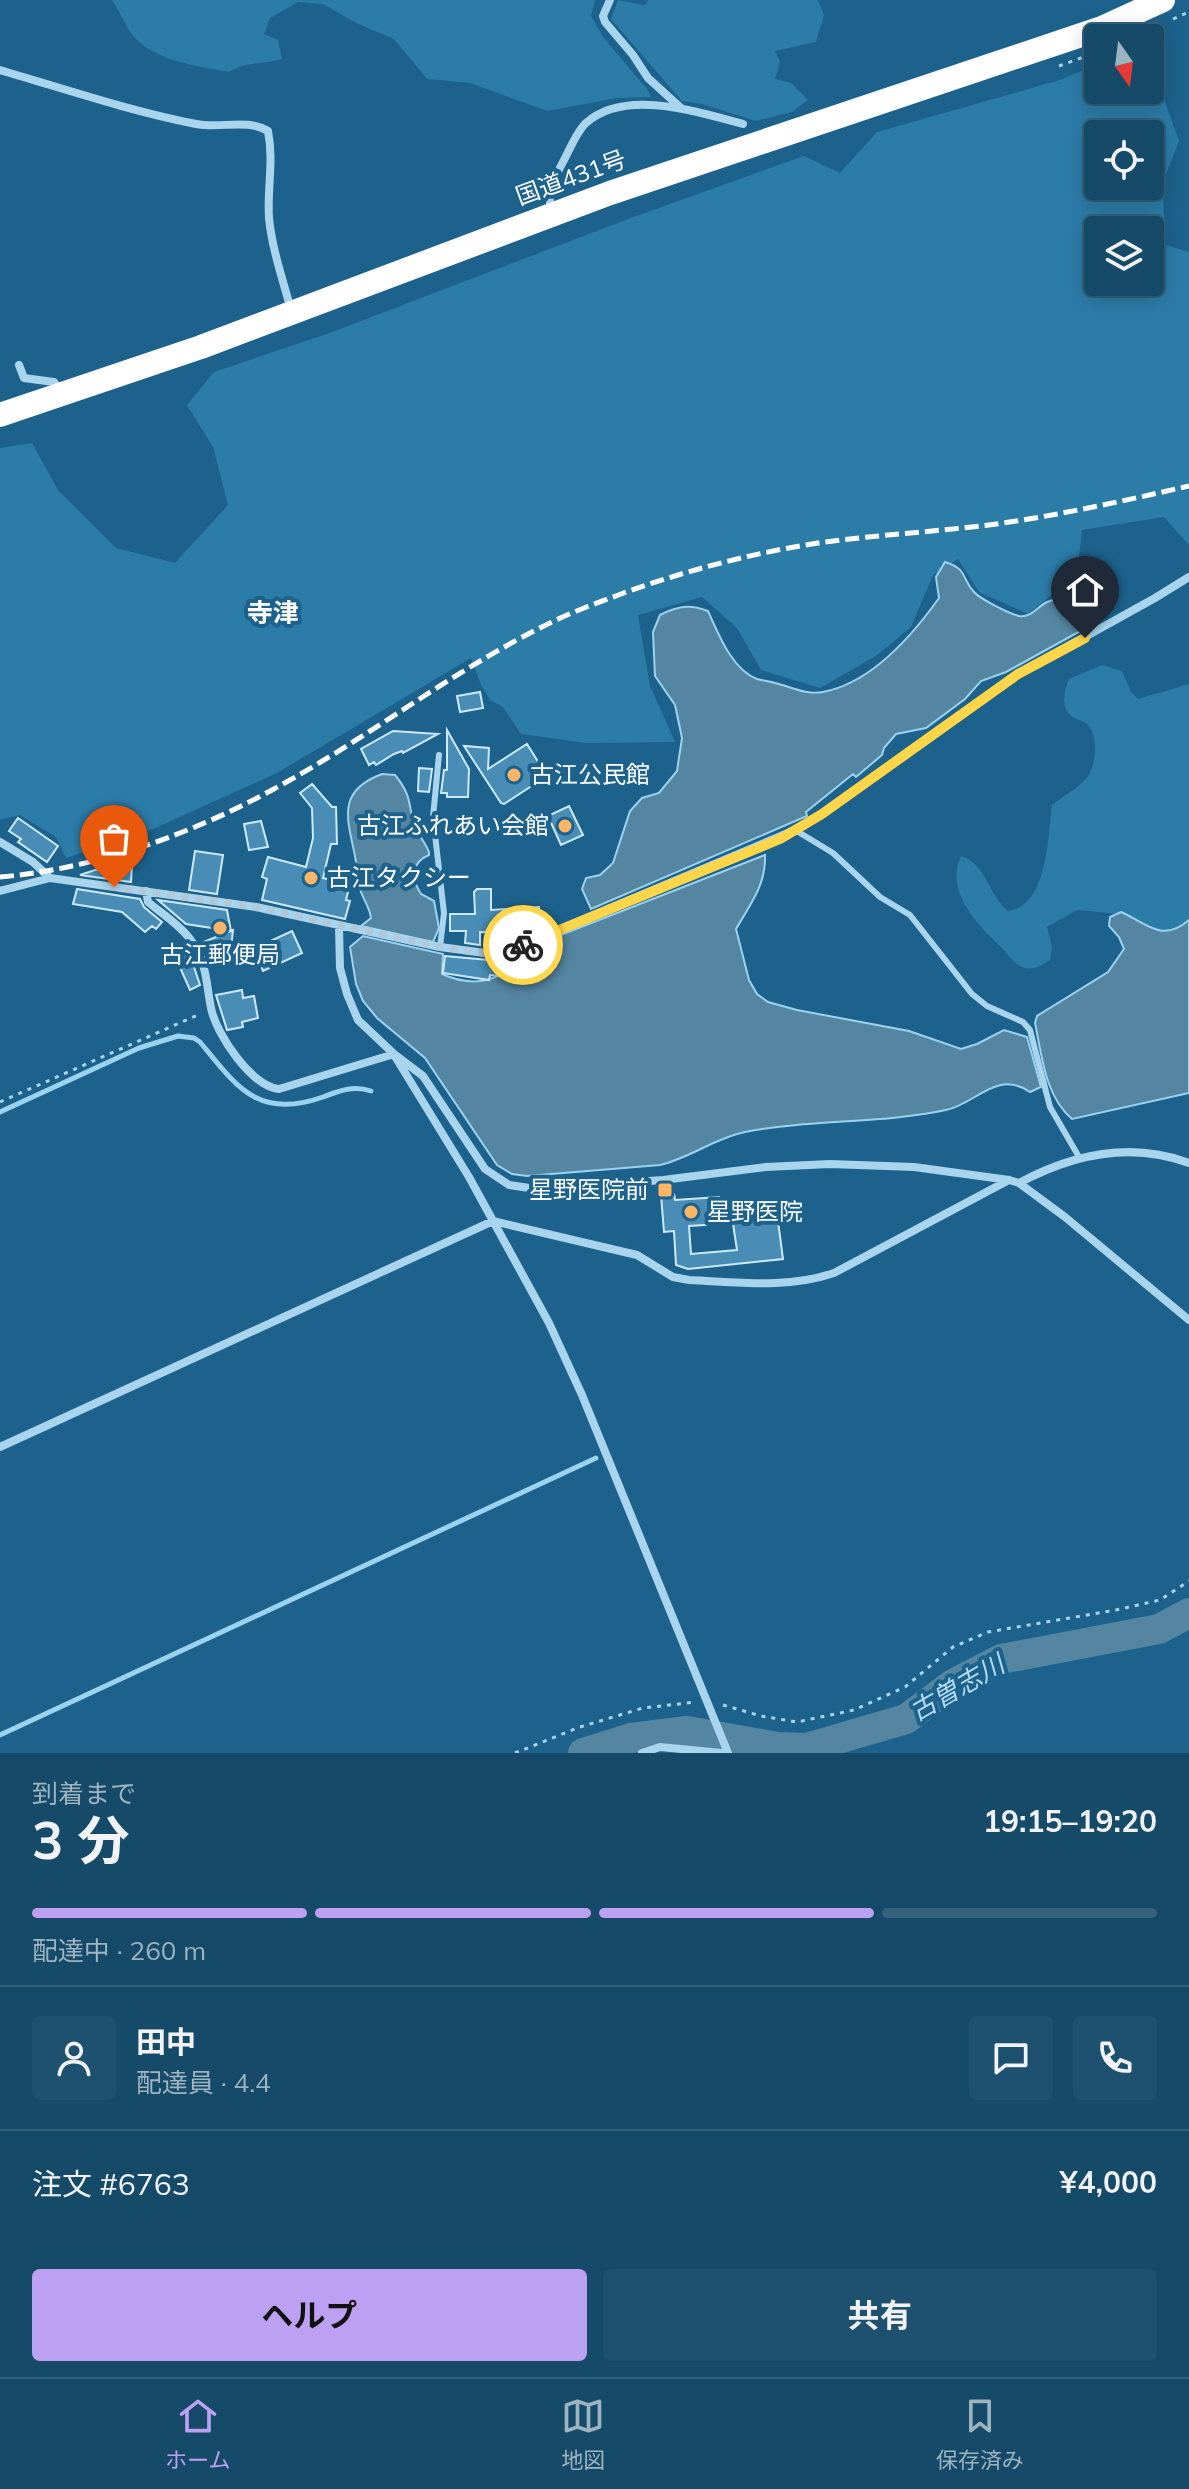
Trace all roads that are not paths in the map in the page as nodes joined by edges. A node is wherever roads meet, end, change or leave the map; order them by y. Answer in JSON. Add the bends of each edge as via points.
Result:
{"nodes":[{"id":1,"x":610,"y":0,"type":"edge"},
{"id":2,"x":1163,"y":0,"type":"edge"},
{"id":3,"x":0,"y":70,"type":"edge"},
{"id":4,"x":682,"y":109,"type":"junction"},
{"id":5,"x":743,"y":124,"type":"dead end"},
{"id":6,"x":553,"y":214,"type":"junction"},
{"id":7,"x":291,"y":313,"type":"junction"},
{"id":8,"x":19,"y":365,"type":"dead end"},
{"id":9,"x":62,"y":394,"type":"junction"},
{"id":10,"x":0,"y":415,"type":"edge"},
{"id":11,"x":1189,"y":577,"type":"edge"},
{"id":12,"x":439,"y":755,"type":"dead end"},
{"id":13,"x":795,"y":830,"type":"junction"},
{"id":14,"x":0,"y":842,"type":"edge"},
{"id":15,"x":50,"y":878,"type":"junction"},
{"id":16,"x":0,"y":891,"type":"edge"},
{"id":17,"x":146,"y":891,"type":"junction"},
{"id":18,"x":339,"y":927,"type":"junction"},
{"id":19,"x":440,"y":947,"type":"junction"},
{"id":20,"x":394,"y":1054,"type":"junction"},
{"id":21,"x":1079,"y":1157,"type":"junction"},
{"id":22,"x":1189,"y":1163,"type":"edge"},
{"id":23,"x":1009,"y":1180,"type":"junction"},
{"id":24,"x":1019,"y":1183,"type":"junction"},
{"id":25,"x":493,"y":1221,"type":"junction"},
{"id":26,"x":1189,"y":1320,"type":"edge"},
{"id":27,"x":0,"y":1447,"type":"edge"},
{"id":28,"x":726,"y":1750,"type":"edge"},
{"id":29,"x":642,"y":1753,"type":"edge"}],
"edges":[{"from":1,"to":4,"type":"street","via":[[605,22],[648,78]]},
{"from":2,"to":6,"type":"highway","name":"国道431号","via":[[1102,28]]},
{"from":3,"to":7,"type":"street","via":[[162,117],[202,126],[256,124],[268,131],[269,218]]},
{"from":4,"to":5,"type":"street"},
{"from":4,"to":6,"type":"street","via":[[615,106],[585,123],[550,187]]},
{"from":6,"to":7,"type":"highway","name":"国道431号"},
{"from":7,"to":9,"type":"highway","name":"国道431号"},
{"from":8,"to":9,"type":"street","via":[[24,378],[54,382]]},
{"from":9,"to":10,"type":"highway","name":"国道431号"},
{"from":11,"to":13,"type":"street","via":[[1018,674]]},
{"from":12,"to":19,"type":"lane","via":[[433,817],[444,913]]},
{"from":13,"to":19,"type":"street","via":[[506,952]]},
{"from":13,"to":21,"type":"lane","via":[[833,853],[880,897],[910,915],[972,994],[1030,1030],[1050,1107]]},
{"from":14,"to":15,"type":"street"},
{"from":15,"to":16,"type":"street"},
{"from":15,"to":17,"type":"street"},
{"from":17,"to":18,"type":"street","via":[[256,907]]},
{"from":17,"to":20,"type":"street","via":[[148,902],[190,938],[207,973],[219,1032],[268,1089]]},
{"from":18,"to":19,"type":"street"},
{"from":18,"to":20,"type":"street","via":[[340,968],[358,1020]]},
{"from":20,"to":23,"type":"street","via":[[423,1076],[485,1169],[521,1188],[830,1164],[914,1167]]},
{"from":20,"to":25,"type":"street"},
{"from":21,"to":22,"type":"street","via":[[1148,1152]]},
{"from":21,"to":24,"type":"street"},
{"from":23,"to":24,"type":"street"},
{"from":23,"to":25,"type":"street","via":[[834,1273],[788,1284],[673,1277],[637,1255]]},
{"from":24,"to":26,"type":"street"},
{"from":25,"to":27,"type":"street"},
{"from":25,"to":28,"type":"street","via":[[582,1395]]},
{"from":28,"to":29,"type":"street","via":[[660,1747]]}]}
